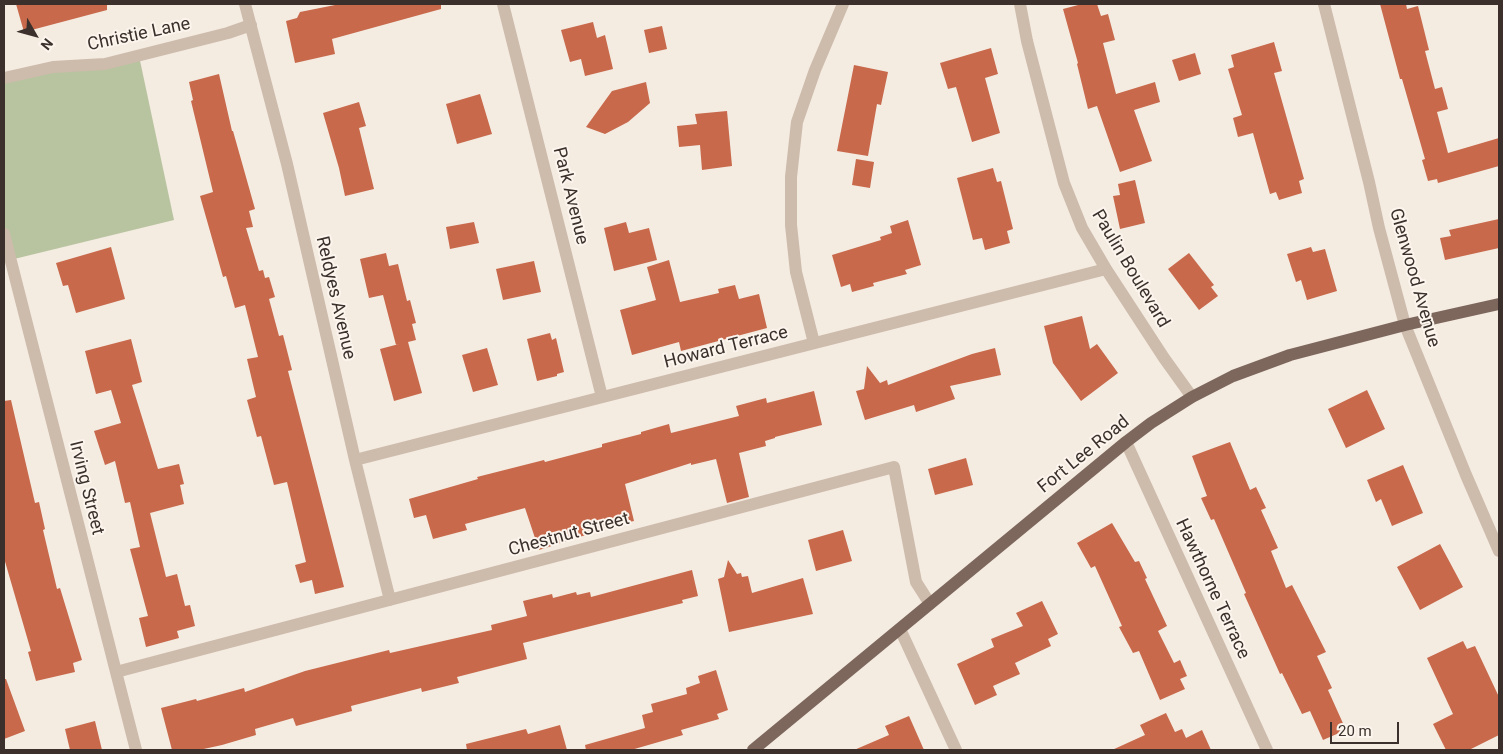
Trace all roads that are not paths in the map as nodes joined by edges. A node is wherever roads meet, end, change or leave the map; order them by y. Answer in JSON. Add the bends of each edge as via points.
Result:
{"nodes":[{"id":1,"x":245,"y":4,"type":"edge"},
{"id":2,"x":504,"y":4,"type":"edge"},
{"id":3,"x":843,"y":4,"type":"edge"},
{"id":4,"x":1020,"y":4,"type":"edge"},
{"id":5,"x":1324,"y":4,"type":"edge"},
{"id":6,"x":251,"y":25,"type":"junction"},
{"id":7,"x":4,"y":78,"type":"edge"},
{"id":8,"x":4,"y":234,"type":"edge"},
{"id":9,"x":1106,"y":269,"type":"junction"},
{"id":10,"x":1499,"y":304,"type":"edge"},
{"id":11,"x":1405,"y":325,"type":"junction"},
{"id":12,"x":814,"y":343,"type":"junction"},
{"id":13,"x":602,"y":397,"type":"junction"},
{"id":14,"x":1192,"y":398,"type":"junction"},
{"id":15,"x":1126,"y":442,"type":"junction"},
{"id":16,"x":355,"y":460,"type":"junction"},
{"id":17,"x":1499,"y":551,"type":"edge"},
{"id":18,"x":390,"y":600,"type":"junction"},
{"id":19,"x":930,"y":604,"type":"junction"},
{"id":20,"x":900,"y":629,"type":"junction"},
{"id":21,"x":116,"y":672,"type":"junction"},
{"id":22,"x":136,"y":750,"type":"edge"},
{"id":23,"x":753,"y":750,"type":"edge"},
{"id":24,"x":956,"y":750,"type":"edge"},
{"id":25,"x":1267,"y":750,"type":"edge"}],
"edges":[{"from":1,"to":6,"type":"street","name":"Reldyes Avenue"},
{"from":2,"to":13,"type":"street","name":"Park Avenue"},
{"from":3,"to":12,"type":"street","via":[[796,122],[791,177],[791,225],[796,272]]},
{"from":4,"to":9,"type":"street","name":"Paulin Boulevard","via":[[1064,183],[1082,228]]},
{"from":5,"to":11,"type":"street","name":"Glenwood Avenue"},
{"from":6,"to":7,"type":"street","name":"Christie Lane","via":[[105,64],[53,68]]},
{"from":6,"to":16,"type":"street","name":"Reldyes Avenue","via":[[287,164]]},
{"from":8,"to":21,"type":"street","name":"Irving Street"},
{"from":9,"to":12,"type":"street","name":"Howard Terrace"},
{"from":9,"to":14,"type":"street","name":"Paulin Boulevard"},
{"from":10,"to":11,"type":"main road","name":"Fort Lee Road"},
{"from":11,"to":14,"type":"main road","name":"Fort Lee Road","via":[[1290,355],[1233,376]]},
{"from":11,"to":17,"type":"street","name":"Glenwood Avenue"},
{"from":12,"to":13,"type":"street","name":"Howard Terrace"},
{"from":13,"to":16,"type":"street","name":"Howard Terrace"},
{"from":14,"to":15,"type":"main road","name":"Fort Lee Road"},
{"from":15,"to":19,"type":"main road","name":"Fort Lee Road"},
{"from":15,"to":25,"type":"street","name":"Hawthorne Terrace"},
{"from":16,"to":18,"type":"street","name":"Reldyes Avenue"},
{"from":18,"to":19,"type":"street","name":"Chestnut Street","via":[[894,467],[916,582]]},
{"from":18,"to":21,"type":"street","name":"Chestnut Street"},
{"from":19,"to":20,"type":"main road","name":"Fort Lee Road"},
{"from":20,"to":23,"type":"main road","name":"Fort Lee Road"},
{"from":20,"to":24,"type":"street"},
{"from":21,"to":22,"type":"street","name":"Irving Street"}]}
